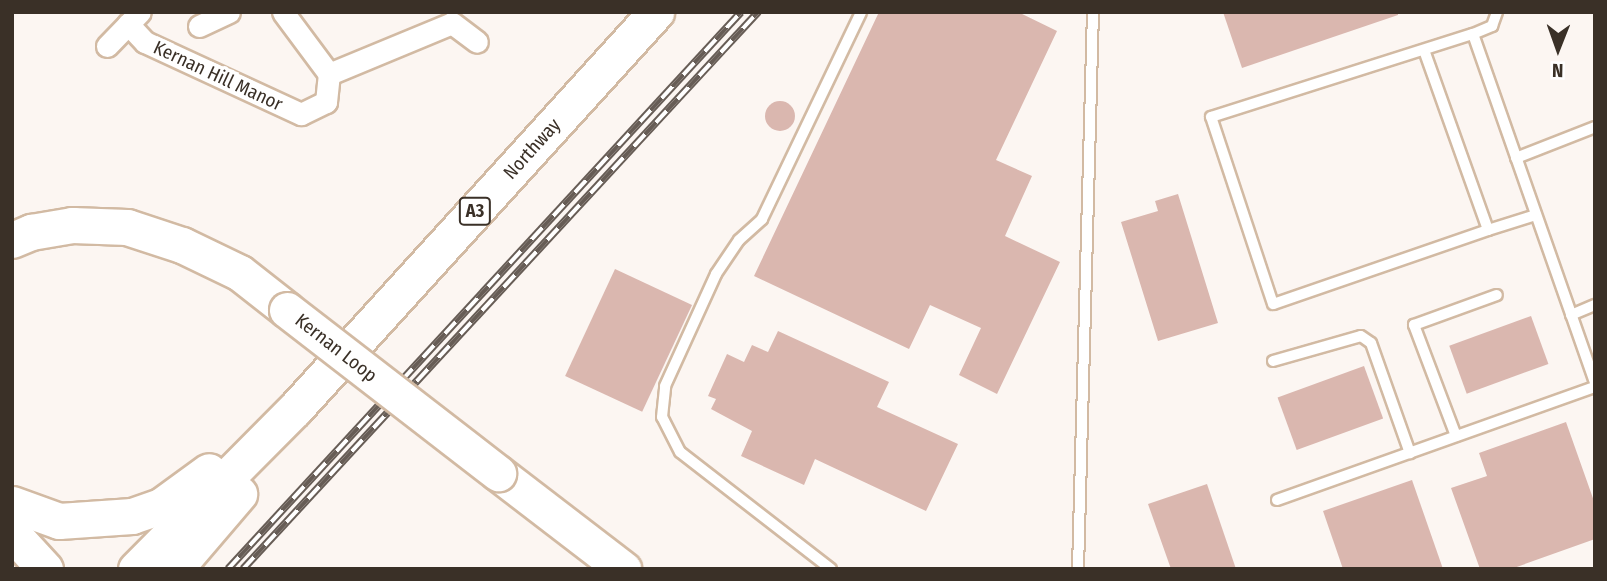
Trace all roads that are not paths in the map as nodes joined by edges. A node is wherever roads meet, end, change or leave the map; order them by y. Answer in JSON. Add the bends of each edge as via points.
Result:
{"nodes":[{"id":1,"x":229,"y":12,"type":"edge"},
{"id":2,"x":283,"y":12,"type":"edge"},
{"id":3,"x":656,"y":12,"type":"edge"},
{"id":4,"x":861,"y":12,"type":"edge"},
{"id":5,"x":1093,"y":12,"type":"edge"},
{"id":6,"x":1497,"y":12,"type":"edge"},
{"id":7,"x":134,"y":18,"type":"edge"},
{"id":8,"x":199,"y":26,"type":"dead end"},
{"id":9,"x":1472,"y":34,"type":"junction"},
{"id":10,"x":477,"y":42,"type":"dead end"},
{"id":11,"x":107,"y":46,"type":"dead end"},
{"id":12,"x":1424,"y":50,"type":"junction"},
{"id":13,"x":329,"y":74,"type":"junction"},
{"id":14,"x":1595,"y":127,"type":"edge"},
{"id":15,"x":1516,"y":158,"type":"junction"},
{"id":16,"x":1536,"y":215,"type":"junction"},
{"id":17,"x":1488,"y":230,"type":"junction"},
{"id":18,"x":12,"y":240,"type":"edge"},
{"id":19,"x":1497,"y":295,"type":"dead end"},
{"id":20,"x":1595,"y":305,"type":"edge"},
{"id":21,"x":1571,"y":315,"type":"junction"},
{"id":22,"x":1273,"y":361,"type":"dead end"},
{"id":23,"x":1595,"y":382,"type":"edge"},
{"id":24,"x":1595,"y":387,"type":"edge"},
{"id":25,"x":295,"y":409,"type":"junction"},
{"id":26,"x":1456,"y":436,"type":"junction"},
{"id":27,"x":1410,"y":453,"type":"junction"},
{"id":28,"x":260,"y":463,"type":"junction"},
{"id":29,"x":1277,"y":500,"type":"dead end"},
{"id":30,"x":12,"y":504,"type":"edge"},
{"id":31,"x":136,"y":569,"type":"edge"},
{"id":32,"x":149,"y":569,"type":"edge"},
{"id":33,"x":175,"y":569,"type":"edge"},
{"id":34,"x":623,"y":569,"type":"edge"},
{"id":35,"x":831,"y":569,"type":"edge"},
{"id":36,"x":1078,"y":569,"type":"edge"}],
"edges":[{"from":1,"to":8,"type":"street","name":"Kernan Hill Manor"},
{"from":2,"to":13,"type":"street"},
{"from":3,"to":25,"type":"highway","name":"Northway","number":"A3"},
{"from":4,"to":35,"type":"lane","via":[[762,219],[739,240],[716,274],[665,386],[662,417],[680,452]]},
{"from":5,"to":36,"type":"lane"},
{"from":6,"to":9,"type":"lane","via":[[1492,26]]},
{"from":7,"to":11,"type":"street","name":"Kernan Hill Manor"},
{"from":7,"to":13,"type":"street","name":"Kernan Hill Manor","via":[[145,42],[301,114],[326,102]]},
{"from":9,"to":12,"type":"lane"},
{"from":9,"to":15,"type":"lane"},
{"from":10,"to":13,"type":"street","via":[[452,23]]},
{"from":12,"to":17,"type":"lane"},
{"from":12,"to":17,"type":"lane","via":[[1211,117],[1273,304]]},
{"from":14,"to":15,"type":"lane"},
{"from":15,"to":16,"type":"lane"},
{"from":16,"to":17,"type":"lane"},
{"from":16,"to":21,"type":"lane"},
{"from":18,"to":34,"type":"highway","name":"Kernan Loop","bridge":true,"via":[[72,225],[127,228],[182,245],[240,273]]},
{"from":19,"to":26,"type":"lane","via":[[1414,325]]},
{"from":20,"to":21,"type":"lane"},
{"from":21,"to":23,"type":"lane"},
{"from":22,"to":27,"type":"lane","via":[[1361,336],[1371,342]]},
{"from":24,"to":26,"type":"lane"},
{"from":25,"to":28,"type":"highway","name":"Northway","number":"A3"},
{"from":25,"to":30,"type":"highway","number":"A3","via":[[161,506],[132,516],[59,521]]},
{"from":25,"to":31,"type":"highway","name":"Northway","number":"A3"},
{"from":26,"to":27,"type":"lane"},
{"from":27,"to":29,"type":"lane"},
{"from":28,"to":32,"type":"highway"},
{"from":28,"to":33,"type":"highway","name":"Northway","number":"A3","via":[[234,502]]}]}
